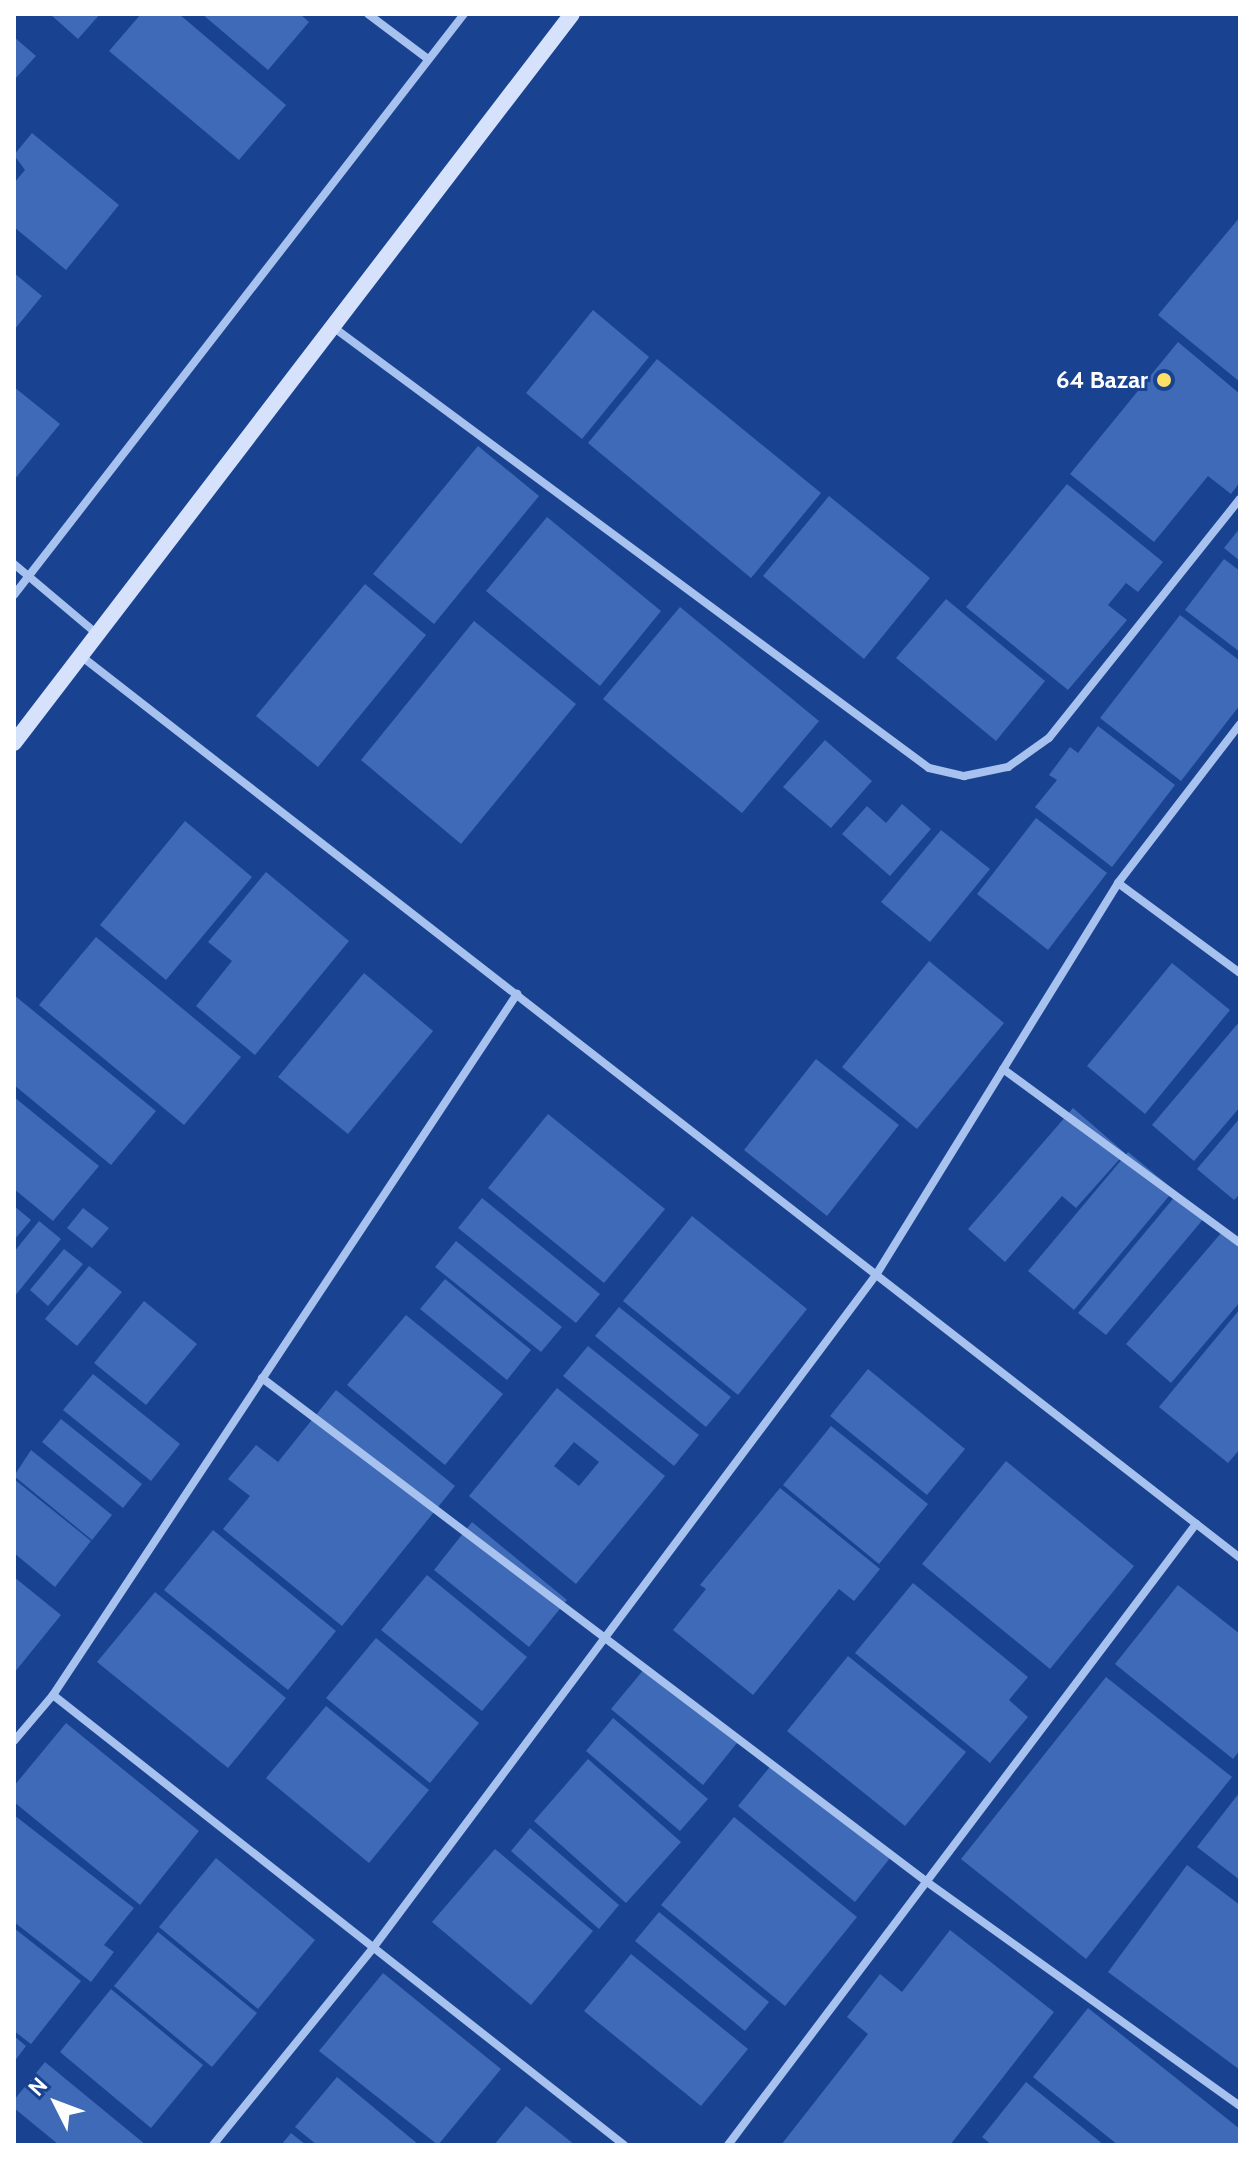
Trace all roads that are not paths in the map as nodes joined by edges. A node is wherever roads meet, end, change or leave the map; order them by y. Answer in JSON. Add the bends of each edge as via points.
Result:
{"nodes":[{"id":1,"x":368,"y":14,"type":"edge"},
{"id":2,"x":464,"y":14,"type":"edge"},
{"id":3,"x":572,"y":14,"type":"edge"},
{"id":4,"x":428,"y":59,"type":"junction"},
{"id":5,"x":333,"y":327,"type":"junction"},
{"id":6,"x":1240,"y":499,"type":"edge"},
{"id":7,"x":14,"y":564,"type":"edge"},
{"id":8,"x":30,"y":575,"type":"junction"},
{"id":9,"x":14,"y":595,"type":"edge"},
{"id":10,"x":97,"y":635,"type":"junction"},
{"id":11,"x":81,"y":656,"type":"junction"},
{"id":12,"x":1240,"y":725,"type":"edge"},
{"id":13,"x":14,"y":743,"type":"edge"},
{"id":14,"x":1118,"y":883,"type":"junction"},
{"id":15,"x":1240,"y":973,"type":"edge"},
{"id":16,"x":517,"y":994,"type":"junction"},
{"id":17,"x":1003,"y":1069,"type":"junction"},
{"id":18,"x":1240,"y":1243,"type":"edge"},
{"id":19,"x":876,"y":1275,"type":"junction"},
{"id":20,"x":262,"y":1378,"type":"junction"},
{"id":21,"x":1196,"y":1524,"type":"junction"},
{"id":22,"x":1240,"y":1558,"type":"edge"},
{"id":23,"x":606,"y":1638,"type":"junction"},
{"id":24,"x":53,"y":1695,"type":"junction"},
{"id":25,"x":14,"y":1741,"type":"edge"},
{"id":26,"x":927,"y":1882,"type":"junction"},
{"id":27,"x":373,"y":1948,"type":"junction"},
{"id":28,"x":1240,"y":2106,"type":"edge"},
{"id":29,"x":213,"y":2145,"type":"edge"},
{"id":30,"x":624,"y":2145,"type":"edge"},
{"id":31,"x":728,"y":2145,"type":"edge"}],
"edges":[{"from":1,"to":4,"type":"street"},
{"from":2,"to":4,"type":"street"},
{"from":3,"to":5,"type":"street"},
{"from":4,"to":8,"type":"street"},
{"from":5,"to":6,"type":"street","via":[[929,768],[964,776],[1008,767],[1049,738]]},
{"from":5,"to":10,"type":"street"},
{"from":7,"to":8,"type":"street"},
{"from":8,"to":9,"type":"street"},
{"from":8,"to":10,"type":"street"},
{"from":10,"to":11,"type":"street"},
{"from":11,"to":13,"type":"street"},
{"from":11,"to":16,"type":"street"},
{"from":12,"to":14,"type":"street"},
{"from":14,"to":15,"type":"street"},
{"from":14,"to":17,"type":"street"},
{"from":16,"to":19,"type":"street"},
{"from":16,"to":20,"type":"street"},
{"from":17,"to":18,"type":"street"},
{"from":17,"to":19,"type":"street"},
{"from":19,"to":21,"type":"street"},
{"from":19,"to":23,"type":"street"},
{"from":20,"to":23,"type":"street"},
{"from":20,"to":24,"type":"street"},
{"from":21,"to":22,"type":"street"},
{"from":21,"to":26,"type":"street"},
{"from":23,"to":26,"type":"street"},
{"from":23,"to":27,"type":"street"},
{"from":24,"to":25,"type":"street"},
{"from":24,"to":27,"type":"street"},
{"from":26,"to":28,"type":"street"},
{"from":26,"to":31,"type":"street"},
{"from":27,"to":29,"type":"street"},
{"from":27,"to":30,"type":"street"}]}
